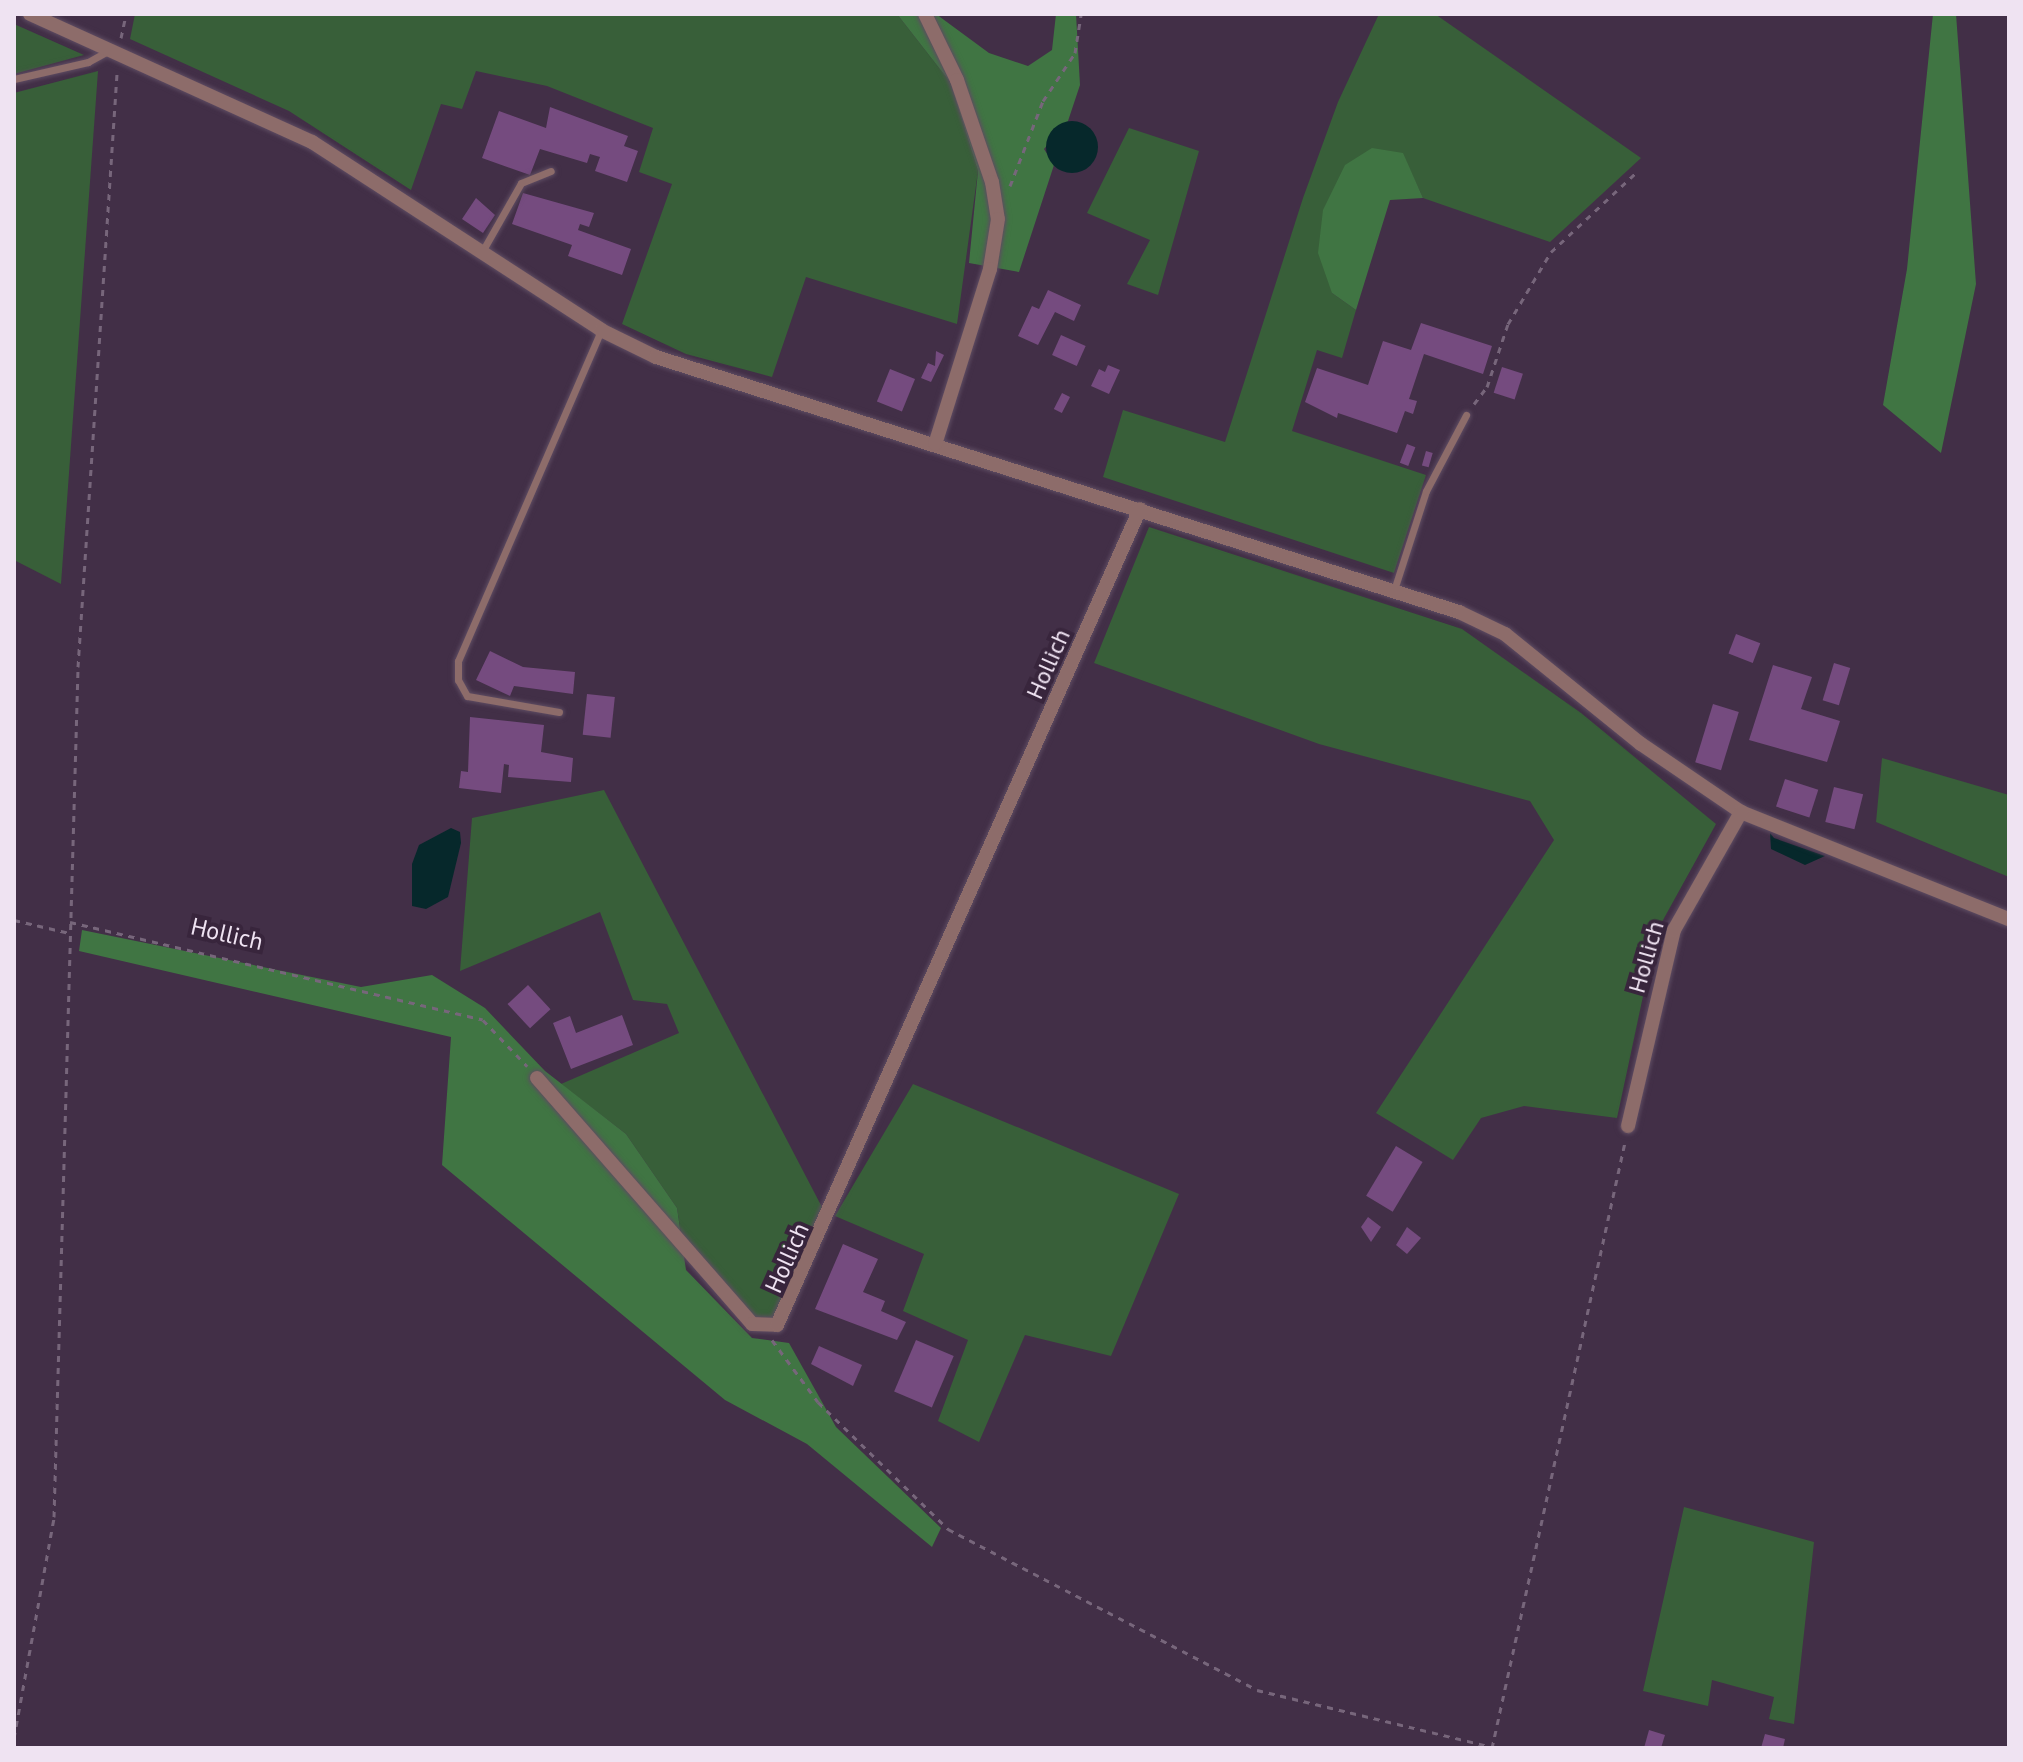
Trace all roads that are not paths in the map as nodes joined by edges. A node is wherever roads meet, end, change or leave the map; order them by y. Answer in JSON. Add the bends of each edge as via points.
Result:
{"nodes":[{"id":1,"x":30,"y":14,"type":"edge"},
{"id":2,"x":925,"y":14,"type":"edge"},
{"id":3,"x":114,"y":51,"type":"junction"},
{"id":4,"x":14,"y":79,"type":"edge"},
{"id":5,"x":551,"y":171,"type":"dead end"},
{"id":6,"x":483,"y":250,"type":"junction"},
{"id":7,"x":601,"y":330,"type":"junction"},
{"id":8,"x":1466,"y":415,"type":"road end"},
{"id":9,"x":935,"y":444,"type":"junction"},
{"id":10,"x":1140,"y":509,"type":"junction"},
{"id":11,"x":1394,"y":590,"type":"junction"},
{"id":12,"x":559,"y":712,"type":"dead end"},
{"id":13,"x":1741,"y":812,"type":"junction"},
{"id":14,"x":2009,"y":919,"type":"edge"},
{"id":15,"x":537,"y":1078,"type":"road end"},
{"id":16,"x":1628,"y":1126,"type":"road end"}],
"edges":[{"from":1,"to":3,"type":"street"},
{"from":2,"to":9,"type":"street","via":[[957,80],[992,182],[998,219],[990,269]]},
{"from":3,"to":4,"type":"lane"},
{"from":3,"to":6,"type":"street","via":[[312,142]]},
{"from":5,"to":6,"type":"lane","via":[[521,183]]},
{"from":6,"to":7,"type":"street"},
{"from":7,"to":9,"type":"street","via":[[656,357]]},
{"from":7,"to":12,"type":"lane","via":[[458,661],[458,680],[467,696]]},
{"from":8,"to":11,"type":"lane","via":[[1426,491]]},
{"from":9,"to":10,"type":"street"},
{"from":10,"to":11,"type":"street"},
{"from":10,"to":15,"type":"street","name":"Hollich","via":[[784,1318],[769,1329],[752,1324]]},
{"from":11,"to":13,"type":"street","via":[[1505,634],[1641,744]]},
{"from":13,"to":14,"type":"street"},
{"from":13,"to":16,"type":"street","name":"Hollich","via":[[1674,930]]}]}
